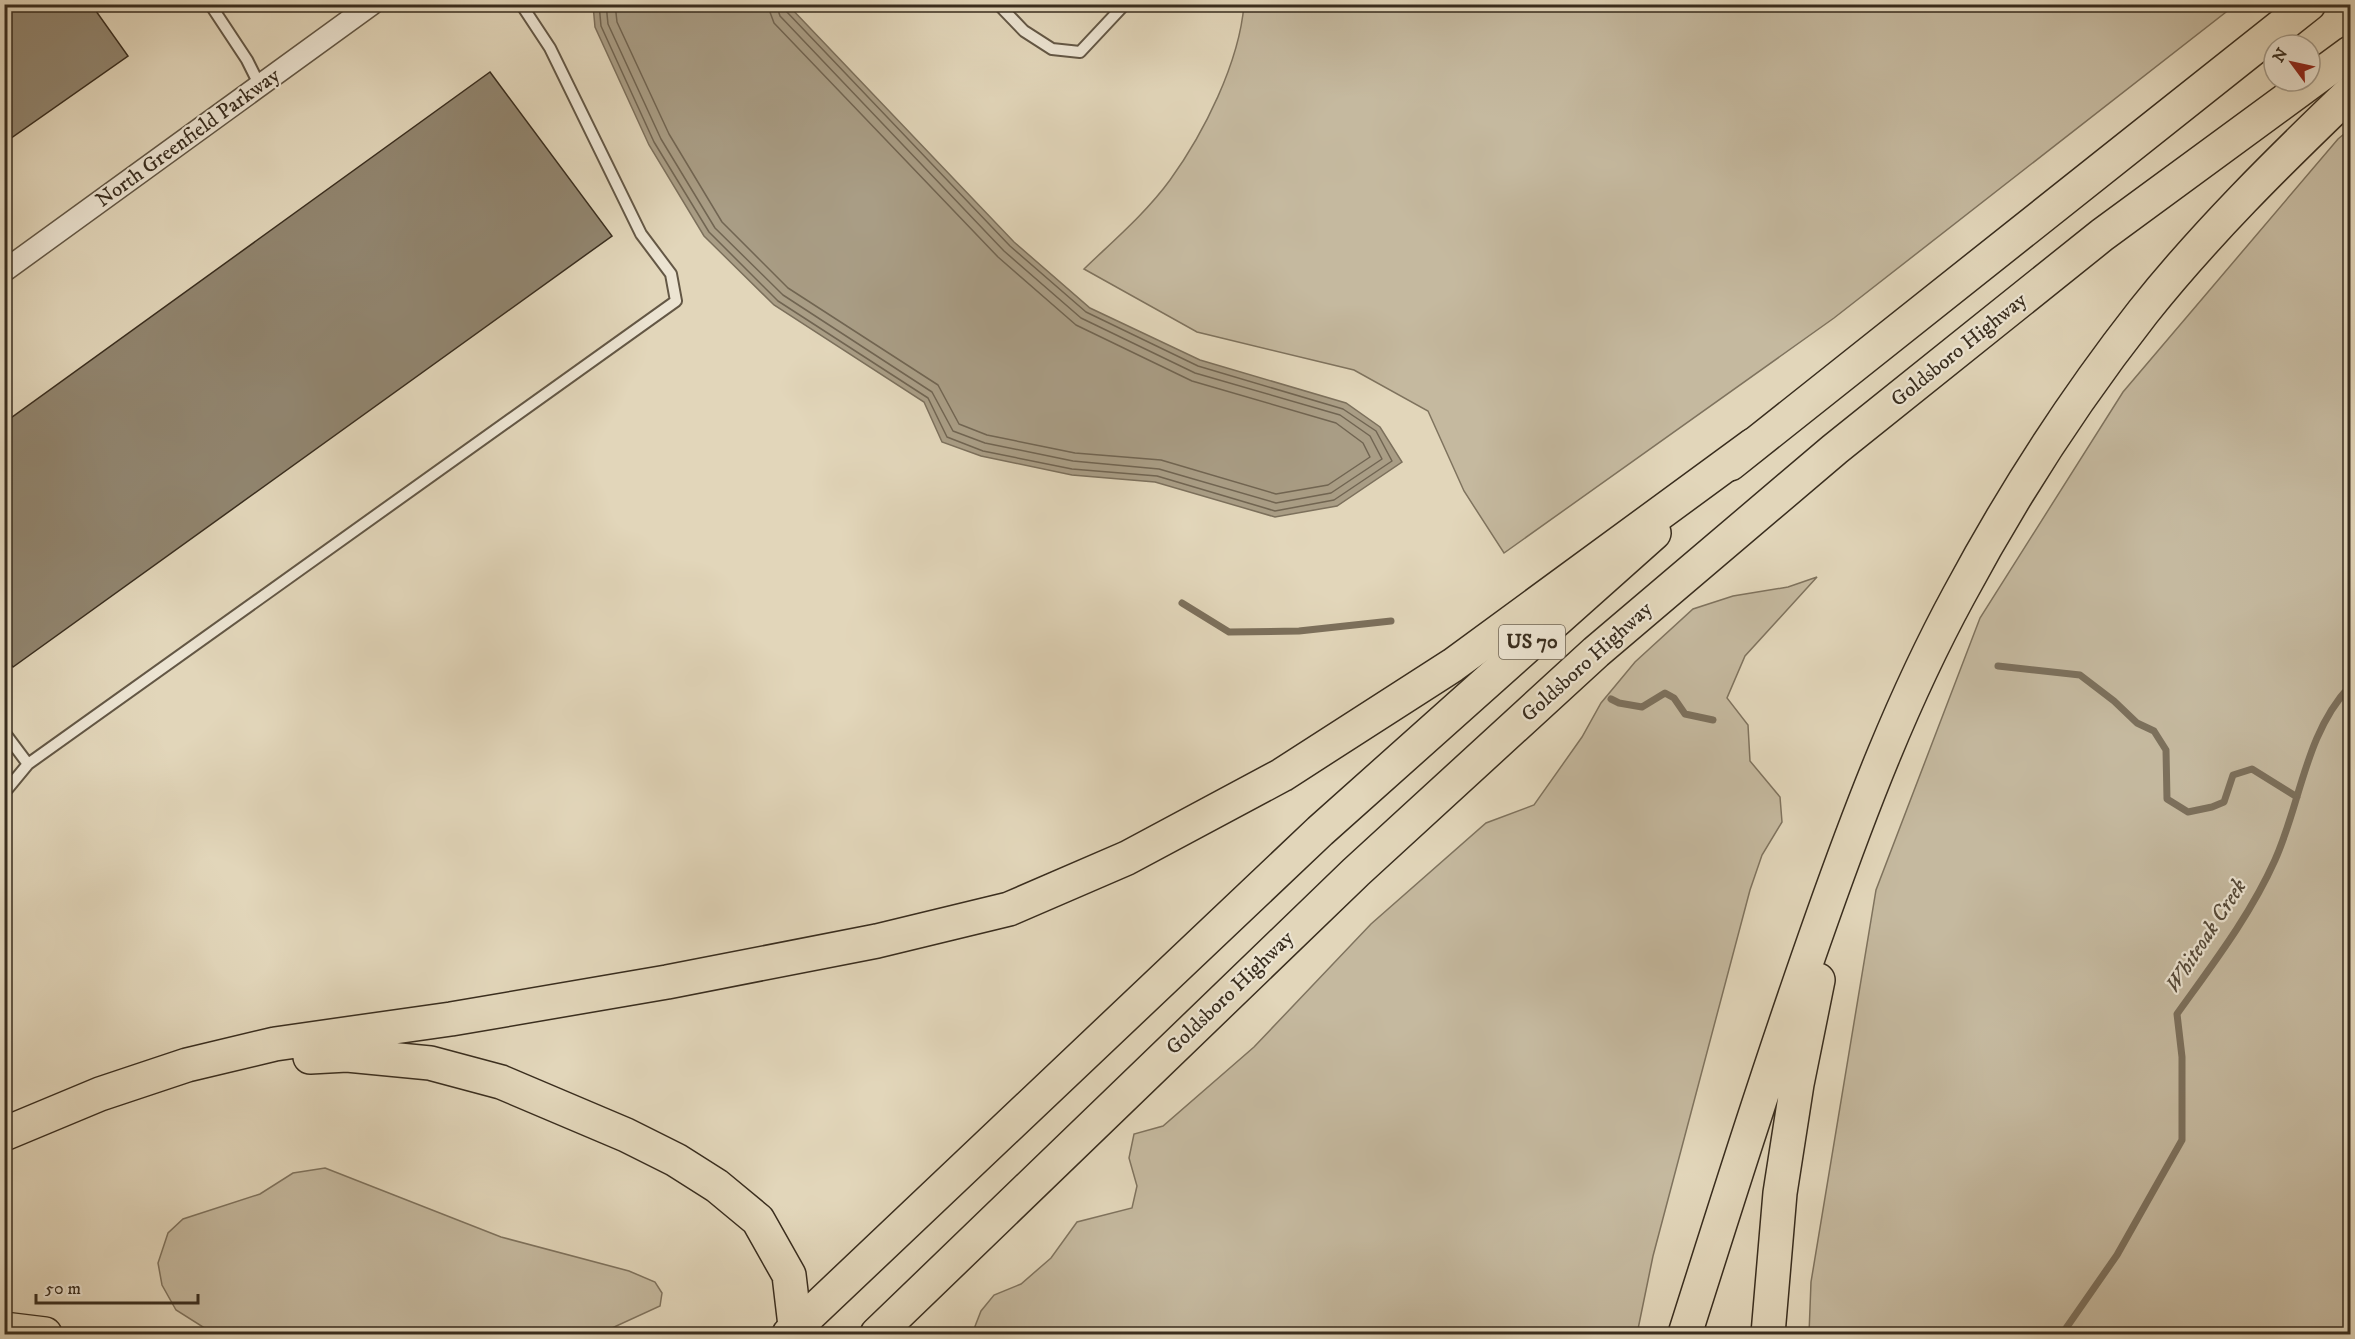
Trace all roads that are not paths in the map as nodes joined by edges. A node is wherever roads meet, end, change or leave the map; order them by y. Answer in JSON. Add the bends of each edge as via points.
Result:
{"nodes":[{"id":1,"x":210,"y":4,"type":"edge"},
{"id":2,"x":372,"y":4,"type":"edge"},
{"id":3,"x":521,"y":4,"type":"edge"},
{"id":4,"x":998,"y":4,"type":"edge"},
{"id":5,"x":1125,"y":4,"type":"edge"},
{"id":6,"x":2309,"y":4,"type":"edge"},
{"id":7,"x":2350,"y":54,"type":"edge"},
{"id":8,"x":260,"y":86,"type":"junction"},
{"id":9,"x":2350,"y":93,"type":"edge"},
{"id":10,"x":4,"y":271,"type":"edge"},
{"id":11,"x":1753,"y":445,"type":"junction"},
{"id":12,"x":4,"y":732,"type":"edge"},
{"id":13,"x":28,"y":764,"type":"junction"},
{"id":14,"x":4,"y":793,"type":"edge"},
{"id":15,"x":1840,"y":868,"type":"junction"},
{"id":16,"x":188,"y":1065,"type":"junction"},
{"id":17,"x":4,"y":1134,"type":"edge"},
{"id":18,"x":4,"y":1329,"type":"edge"},
{"id":19,"x":794,"y":1332,"type":"edge"},
{"id":20,"x":45,"y":1335,"type":"edge"},
{"id":21,"x":877,"y":1335,"type":"edge"},
{"id":22,"x":1685,"y":1335,"type":"edge"},
{"id":23,"x":1768,"y":1335,"type":"edge"}],
"edges":[{"from":1,"to":8,"type":"lane"},
{"from":2,"to":8,"type":"street","name":"North Greenfield Parkway"},
{"from":3,"to":13,"type":"lane","via":[[550,48],[641,234],[671,274],[676,301]]},
{"from":4,"to":5,"type":"lane","via":[[1024,31],[1052,49],[1080,52]]},
{"from":6,"to":11,"type":"main road","number":"US 70"},
{"from":7,"to":21,"type":"main road","name":"Goldsboro Highway","number":"US 70","via":[[2102,235],[1835,448],[1596,652],[1356,872]]},
{"from":8,"to":10,"type":"street","name":"North Greenfield Parkway"},
{"from":9,"to":15,"type":"main road","via":[[2215,230],[2144,312],[2015,498],[1958,596],[1923,668],[1889,742]]},
{"from":11,"to":16,"type":"main road","via":[[1453,665],[1282,775],[1127,858],[1009,909],[877,941],[667,982],[276,1044]]},
{"from":11,"to":19,"type":"main road","number":"US 70","via":[[1320,831]]},
{"from":12,"to":13,"type":"lane"},
{"from":13,"to":14,"type":"lane"},
{"from":15,"to":22,"type":"main road","via":[[1783,1026]]},
{"from":15,"to":23,"type":"main road","via":[[1797,1084],[1780,1193]]},
{"from":16,"to":17,"type":"main road","via":[[100,1094]]},
{"from":16,"to":19,"type":"main road","via":[[347,1055],[430,1063],[501,1082],[562,1106],[676,1160],[717,1186],[758,1220],[789,1275]]},
{"from":18,"to":20,"type":"main road"}]}
